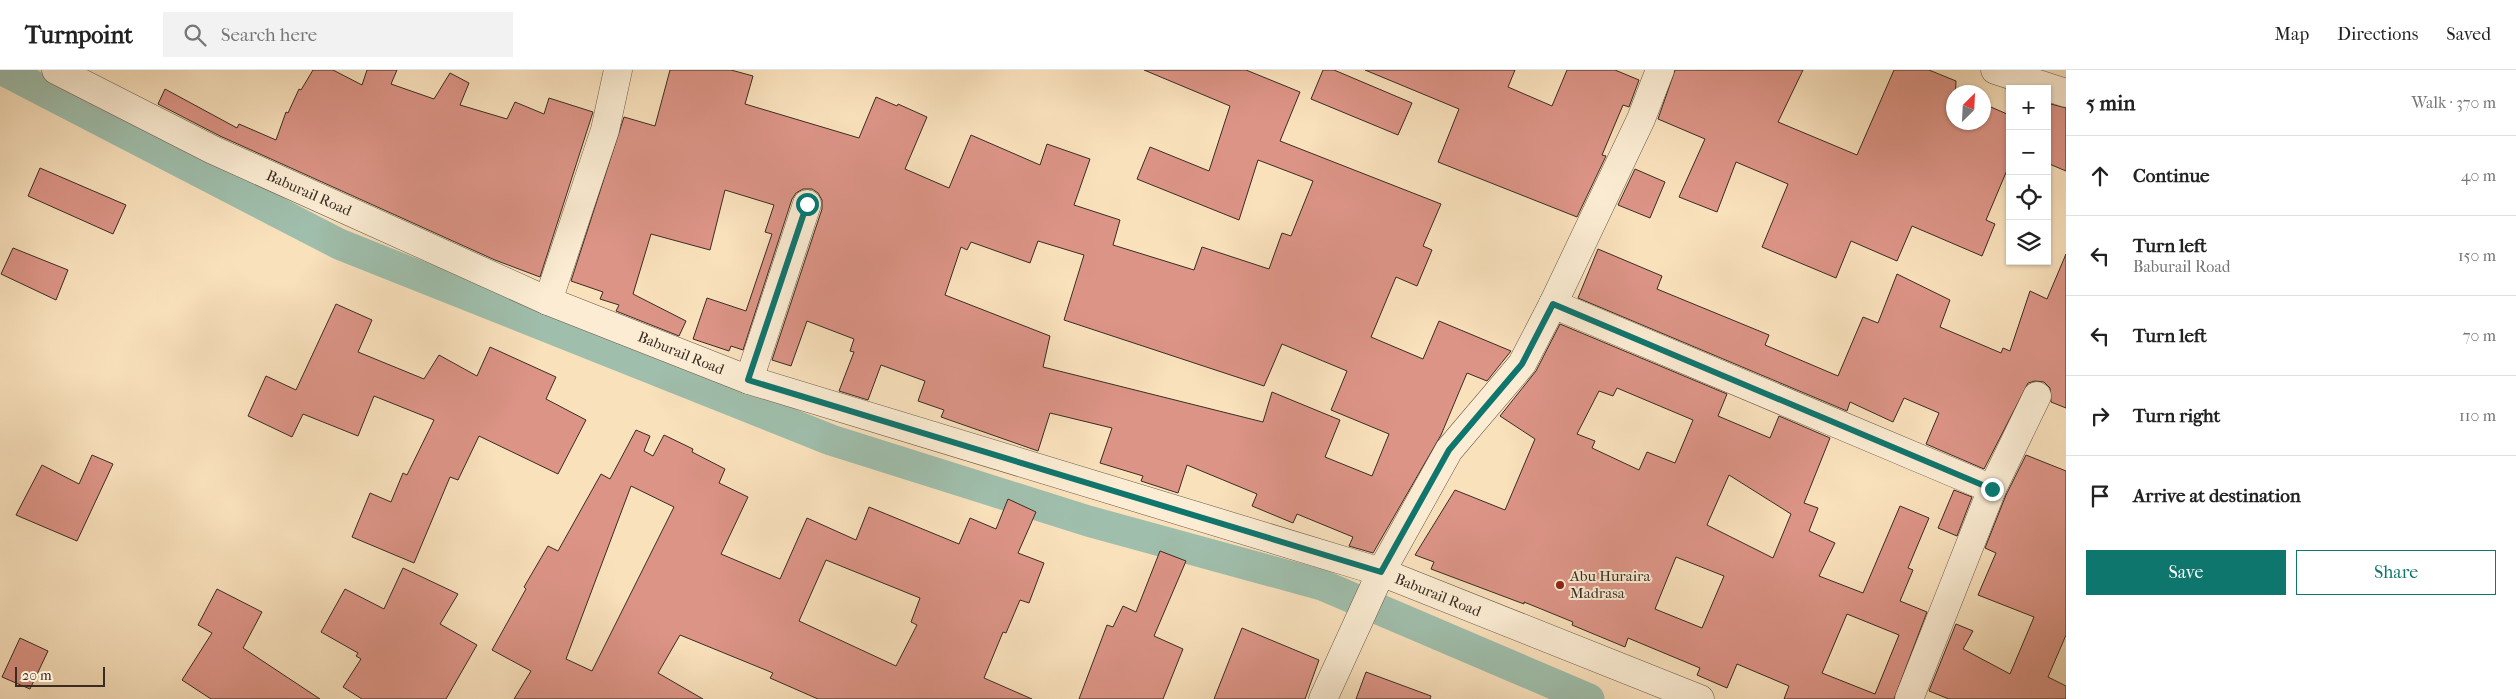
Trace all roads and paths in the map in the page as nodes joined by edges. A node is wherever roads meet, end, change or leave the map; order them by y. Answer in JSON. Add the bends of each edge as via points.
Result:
{"nodes":[{"id":1,"x":56,"y":70,"type":"edge"},
{"id":2,"x":618,"y":70,"type":"edge"},
{"id":3,"x":1660,"y":70,"type":"edge"},
{"id":4,"x":1995,"y":70,"type":"edge"},
{"id":5,"x":2066,"y":93,"type":"edge"},
{"id":6,"x":807,"y":204,"type":"dead end"},
{"id":7,"x":548,"y":301,"type":"junction"},
{"id":8,"x":1553,"y":304,"type":"junction"},
{"id":9,"x":748,"y":380,"type":"junction"},
{"id":10,"x":2037,"y":396,"type":"dead end"},
{"id":11,"x":1992,"y":489,"type":"junction"},
{"id":12,"x":1380,"y":573,"type":"junction"},
{"id":13,"x":1322,"y":699,"type":"edge"},
{"id":14,"x":1700,"y":699,"type":"edge"},
{"id":15,"x":1909,"y":699,"type":"edge"}],
"edges":[{"from":1,"to":7,"type":"street","name":"Baburail Road","via":[[213,150]]},
{"from":2,"to":7,"type":"street","via":[[605,130]]},
{"from":3,"to":8,"type":"street","via":[[1641,119]]},
{"from":4,"to":5,"type":"street"},
{"from":6,"to":9,"type":"street"},
{"from":7,"to":9,"type":"street","name":"Baburail Road"},
{"from":8,"to":11,"type":"street"},
{"from":8,"to":12,"type":"street","via":[[1522,364],[1449,450]]},
{"from":9,"to":12,"type":"street","name":"Baburail Road"},
{"from":10,"to":11,"type":"street"},
{"from":11,"to":15,"type":"street"},
{"from":12,"to":13,"type":"street"},
{"from":12,"to":14,"type":"street","name":"Baburail Road"}]}
